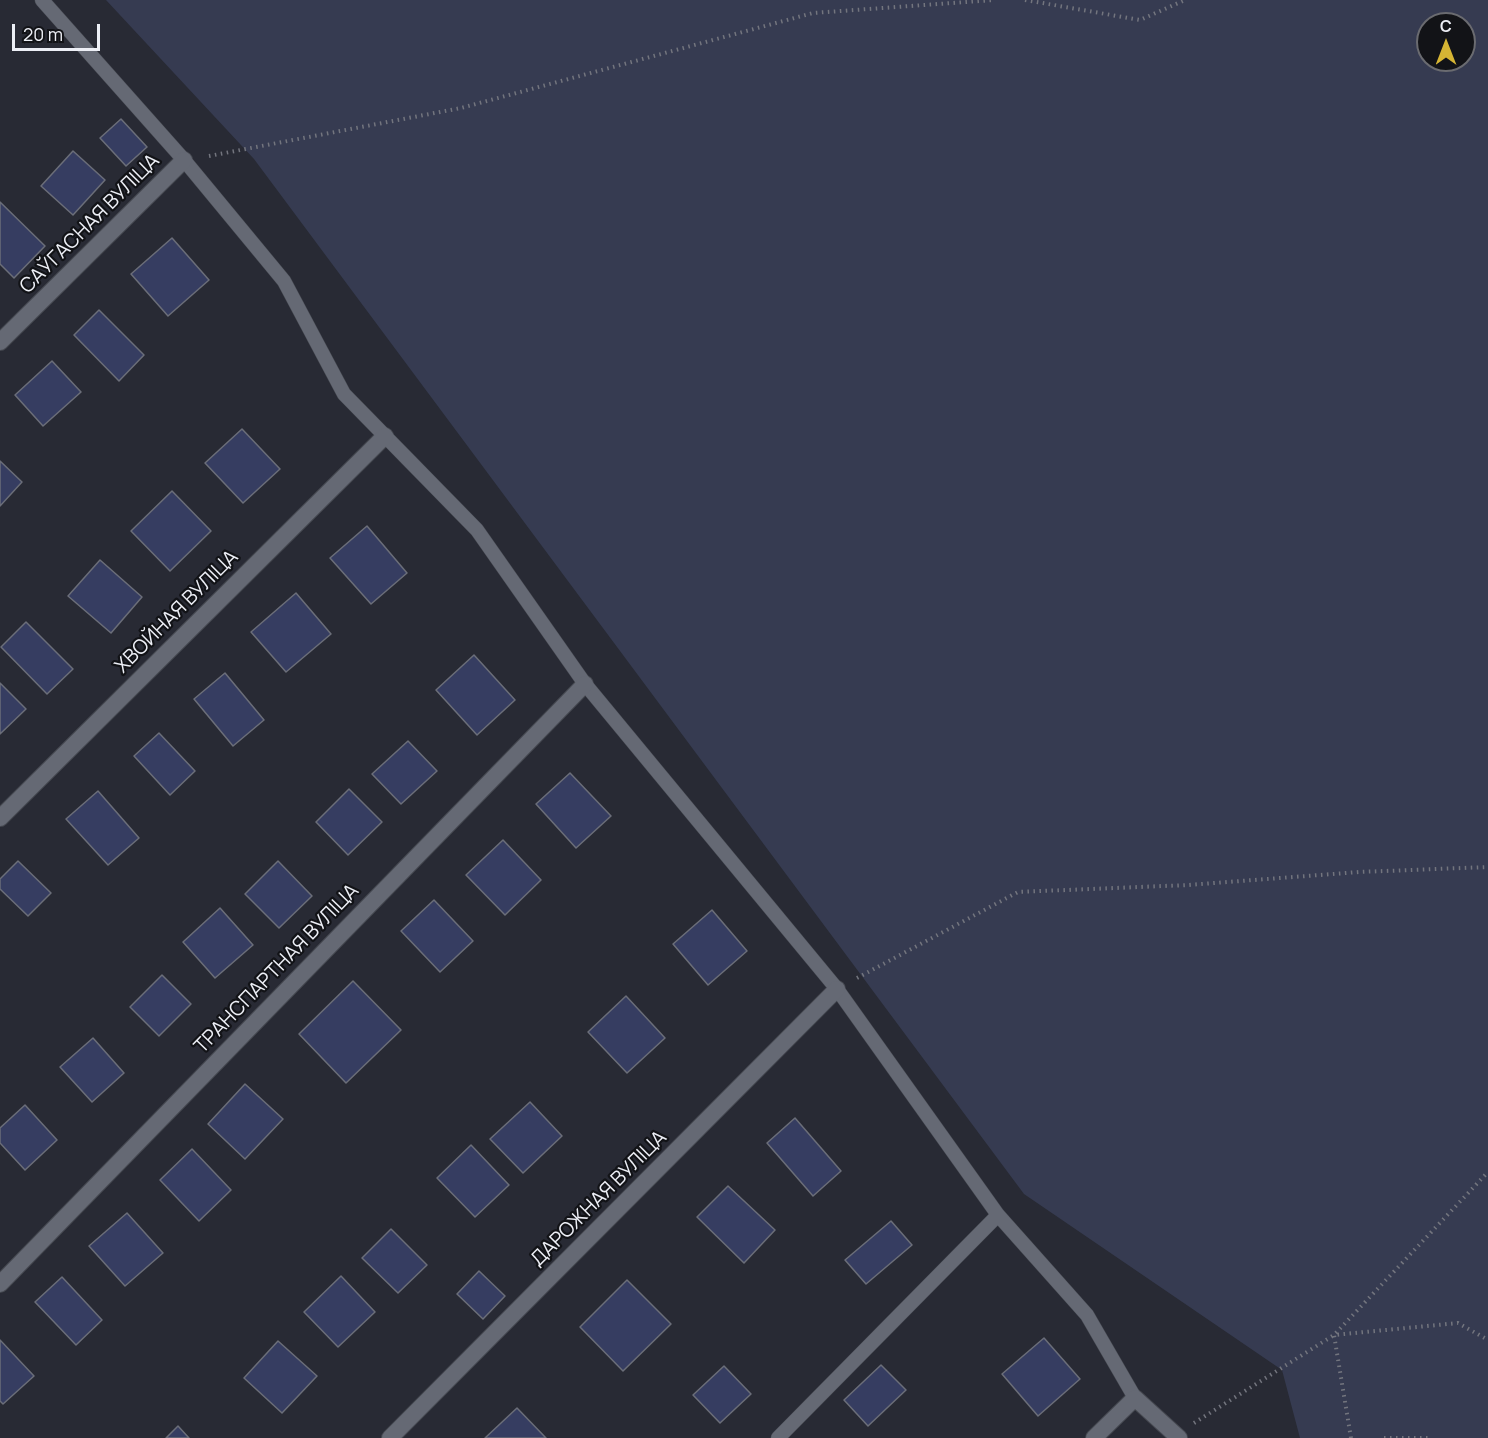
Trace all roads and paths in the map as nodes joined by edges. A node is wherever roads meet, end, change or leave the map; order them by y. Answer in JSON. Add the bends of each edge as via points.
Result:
{"nodes":[{"id":1,"x":42,"y":0,"type":"edge"},
{"id":2,"x":994,"y":0,"type":"edge"},
{"id":3,"x":1025,"y":0,"type":"edge"},
{"id":4,"x":1185,"y":0,"type":"edge"},
{"id":5,"x":184,"y":160,"type":"junction"},
{"id":6,"x":0,"y":342,"type":"edge"},
{"id":7,"x":384,"y":436,"type":"junction"},
{"id":8,"x":585,"y":684,"type":"junction"},
{"id":9,"x":0,"y":819,"type":"edge"},
{"id":10,"x":1488,"y":867,"type":"edge"},
{"id":11,"x":837,"y":989,"type":"junction"},
{"id":12,"x":1488,"y":1172,"type":"edge"},
{"id":13,"x":998,"y":1215,"type":"junction"},
{"id":14,"x":0,"y":1284,"type":"edge"},
{"id":15,"x":1334,"y":1335,"type":"junction"},
{"id":16,"x":1488,"y":1340,"type":"edge"},
{"id":17,"x":1134,"y":1398,"type":"junction"},
{"id":18,"x":1177,"y":1436,"type":"edge"},
{"id":19,"x":390,"y":1438,"type":"edge"},
{"id":20,"x":778,"y":1438,"type":"edge"},
{"id":21,"x":1094,"y":1438,"type":"edge"},
{"id":22,"x":1351,"y":1438,"type":"edge"},
{"id":23,"x":1384,"y":1438,"type":"edge"},
{"id":24,"x":1429,"y":1438,"type":"edge"}],
"edges":[{"from":1,"to":5,"type":"lane"},
{"from":2,"to":5,"type":"path","via":[[813,13],[461,108]]},
{"from":3,"to":4,"type":"path","via":[[1140,20]]},
{"from":5,"to":6,"type":"street","name":"САЎГАСНАЯ ВУЛІЦА"},
{"from":5,"to":7,"type":"lane","via":[[284,281],[344,394]]},
{"from":7,"to":8,"type":"lane","via":[[477,530]]},
{"from":7,"to":9,"type":"street","name":"ХВОЙНАЯ ВУЛІЦА"},
{"from":8,"to":11,"type":"lane"},
{"from":8,"to":14,"type":"street","name":"ТРАНСПАРТНАЯ ВУЛІЦА"},
{"from":10,"to":11,"type":"path","via":[[1018,892]]},
{"from":11,"to":13,"type":"lane"},
{"from":11,"to":19,"type":"street","name":"ДАРОЖНАЯ ВУЛІЦА"},
{"from":12,"to":15,"type":"path"},
{"from":13,"to":17,"type":"lane","via":[[1087,1315]]},
{"from":13,"to":20,"type":"lane"},
{"from":15,"to":16,"type":"path","via":[[1458,1323]]},
{"from":15,"to":18,"type":"path"},
{"from":15,"to":22,"type":"path"},
{"from":17,"to":18,"type":"street"},
{"from":17,"to":21,"type":"street"},
{"from":23,"to":24,"type":"path"}]}
